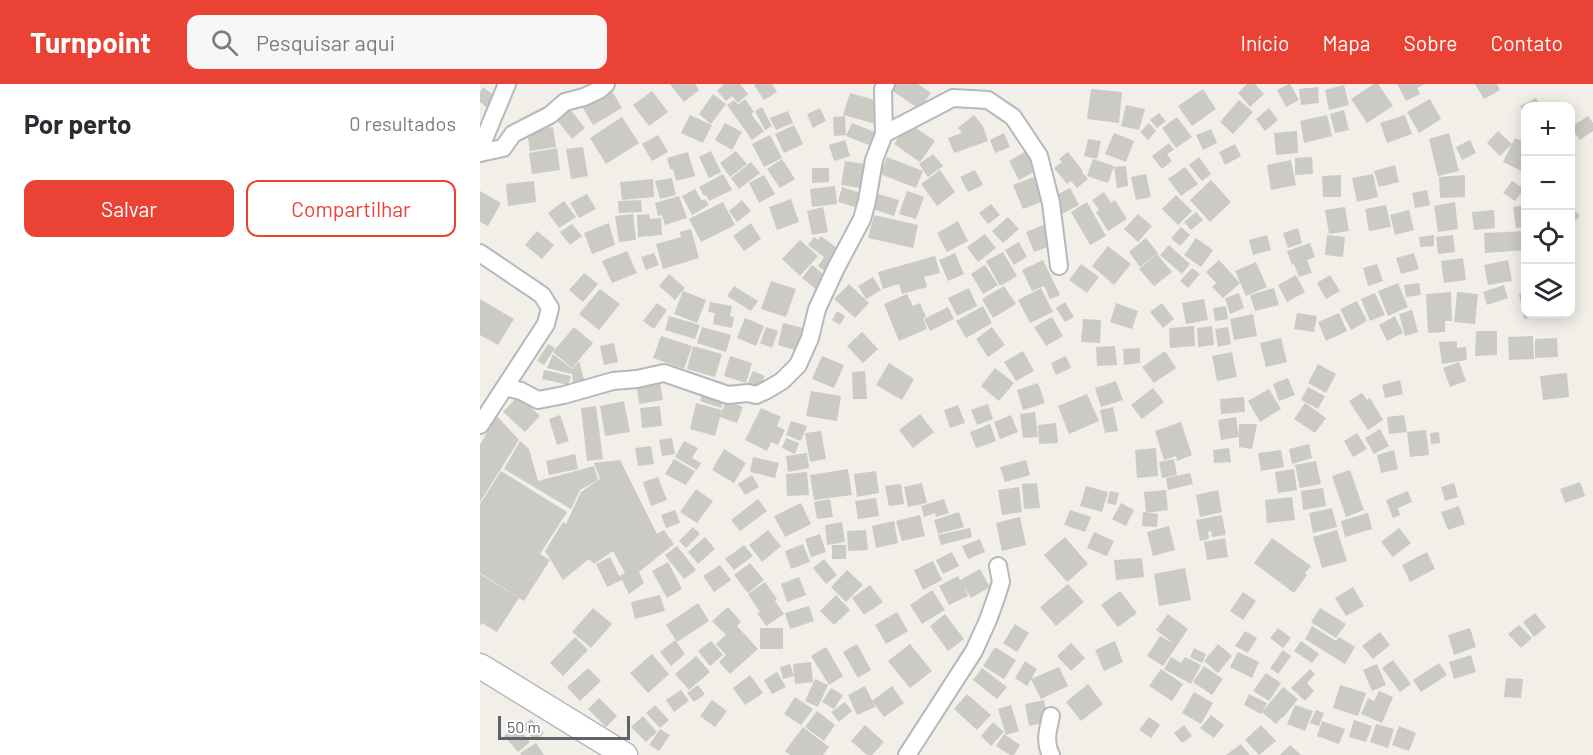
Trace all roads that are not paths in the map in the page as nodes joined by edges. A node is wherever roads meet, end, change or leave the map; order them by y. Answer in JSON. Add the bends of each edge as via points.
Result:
{"nodes":[{"id":1,"x":507,"y":84,"type":"edge"},
{"id":2,"x":606,"y":84,"type":"edge"},
{"id":3,"x":886,"y":84,"type":"edge"},
{"id":4,"x":884,"y":134,"type":"junction"},
{"id":5,"x":480,"y":151,"type":"edge"},
{"id":6,"x":480,"y":253,"type":"edge"},
{"id":7,"x":1059,"y":266,"type":"dead end"},
{"id":8,"x":505,"y":387,"type":"junction"},
{"id":9,"x":480,"y":425,"type":"edge"},
{"id":10,"x":998,"y":566,"type":"dead end"},
{"id":11,"x":480,"y":666,"type":"edge"},
{"id":12,"x":1051,"y":716,"type":"dead end"},
{"id":13,"x":625,"y":755,"type":"edge"},
{"id":14,"x":907,"y":755,"type":"edge"},
{"id":15,"x":1051,"y":755,"type":"edge"}],
"edges":[{"from":1,"to":5,"type":"street"},
{"from":2,"to":5,"type":"street","via":[[584,97],[565,102],[550,115],[513,134],[503,148]]},
{"from":3,"to":4,"type":"street"},
{"from":4,"to":7,"type":"street","via":[[953,98],[988,100],[1013,117],[1039,156],[1051,203]]},
{"from":4,"to":8,"type":"street","via":[[874,160],[862,219],[817,309],[798,365],[782,381],[756,394],[728,394],[664,373],[538,400]]},
{"from":6,"to":8,"type":"street","via":[[542,295],[550,308],[546,324]]},
{"from":8,"to":9,"type":"street"},
{"from":10,"to":14,"type":"street","via":[[1001,582],[974,651]]},
{"from":11,"to":13,"type":"street"},
{"from":12,"to":15,"type":"street","via":[[1047,738]]}]}
